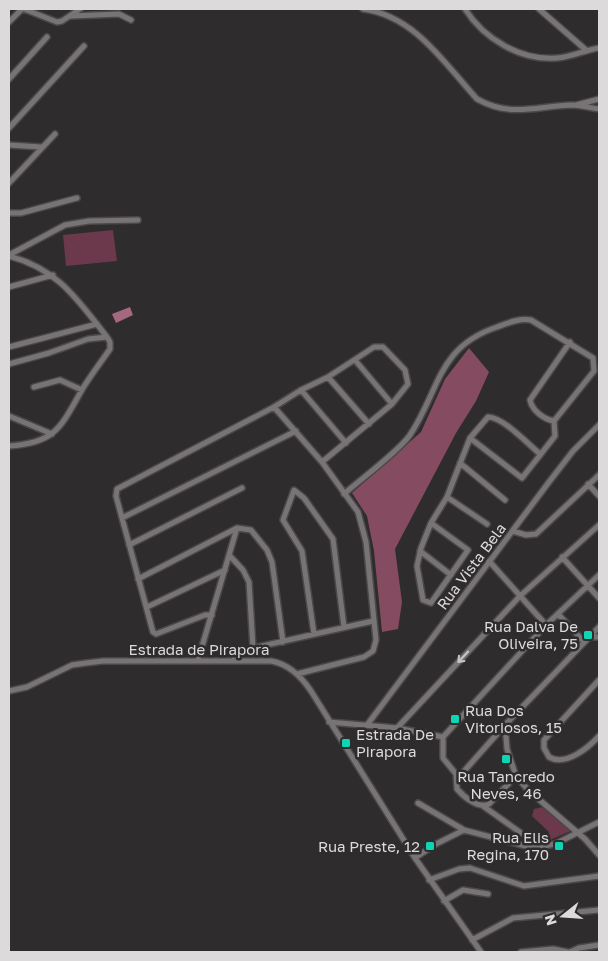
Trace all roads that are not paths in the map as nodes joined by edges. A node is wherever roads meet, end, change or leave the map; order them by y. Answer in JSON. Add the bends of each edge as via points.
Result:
{"nodes":[{"id":1,"x":23,"y":9,"type":"edge"},
{"id":2,"x":80,"y":9,"type":"edge"},
{"id":3,"x":363,"y":9,"type":"edge"},
{"id":4,"x":465,"y":9,"type":"edge"},
{"id":5,"x":539,"y":9,"type":"edge"},
{"id":6,"x":388,"y":11,"type":"edge"},
{"id":7,"x":70,"y":16,"type":"junction"},
{"id":8,"x":131,"y":20,"type":"dead end"},
{"id":9,"x":9,"y":22,"type":"edge"},
{"id":10,"x":47,"y":37,"type":"dead end"},
{"id":11,"x":84,"y":46,"type":"dead end"},
{"id":12,"x":599,"y":48,"type":"edge"},
{"id":13,"x":586,"y":50,"type":"junction"},
{"id":14,"x":9,"y":79,"type":"edge"},
{"id":15,"x":599,"y":99,"type":"edge"},
{"id":16,"x":573,"y":105,"type":"junction"},
{"id":17,"x":599,"y":109,"type":"edge"},
{"id":18,"x":9,"y":128,"type":"edge"},
{"id":19,"x":55,"y":134,"type":"dead end"},
{"id":20,"x":9,"y":144,"type":"edge"},
{"id":21,"x":41,"y":147,"type":"junction"},
{"id":22,"x":11,"y":178,"type":"edge"},
{"id":23,"x":9,"y":183,"type":"edge"},
{"id":24,"x":77,"y":198,"type":"dead end"},
{"id":25,"x":9,"y":213,"type":"edge"},
{"id":26,"x":138,"y":220,"type":"dead end"},
{"id":27,"x":9,"y":255,"type":"edge"},
{"id":28,"x":53,"y":275,"type":"junction"},
{"id":29,"x":9,"y":287,"type":"edge"},
{"id":30,"x":97,"y":324,"type":"junction"},
{"id":31,"x":107,"y":337,"type":"junction"},
{"id":32,"x":570,"y":342,"type":"junction"},
{"id":33,"x":9,"y":347,"type":"edge"},
{"id":34,"x":593,"y":358,"type":"junction"},
{"id":35,"x":599,"y":359,"type":"edge"},
{"id":36,"x":355,"y":360,"type":"junction"},
{"id":37,"x":9,"y":364,"type":"edge"},
{"id":38,"x":328,"y":377,"type":"junction"},
{"id":39,"x":34,"y":387,"type":"dead end"},
{"id":40,"x":82,"y":390,"type":"junction"},
{"id":41,"x":301,"y":390,"type":"junction"},
{"id":42,"x":392,"y":404,"type":"junction"},
{"id":43,"x":274,"y":407,"type":"junction"},
{"id":44,"x":9,"y":416,"type":"edge"},
{"id":45,"x":554,"y":420,"type":"junction"},
{"id":46,"x":369,"y":424,"type":"junction"},
{"id":47,"x":599,"y":425,"type":"edge"},
{"id":48,"x":296,"y":431,"type":"junction"},
{"id":49,"x":52,"y":434,"type":"junction"},
{"id":50,"x":470,"y":438,"type":"junction"},
{"id":51,"x":346,"y":443,"type":"junction"},
{"id":52,"x":9,"y":446,"type":"edge"},
{"id":53,"x":540,"y":454,"type":"junction"},
{"id":54,"x":322,"y":462,"type":"junction"},
{"id":55,"x":460,"y":463,"type":"junction"},
{"id":56,"x":599,"y":475,"type":"edge"},
{"id":57,"x":588,"y":484,"type":"junction"},
{"id":58,"x":242,"y":488,"type":"dead end"},
{"id":59,"x":344,"y":494,"type":"junction"},
{"id":60,"x":447,"y":496,"type":"junction"},
{"id":61,"x":599,"y":496,"type":"edge"},
{"id":62,"x":505,"y":500,"type":"dead end"},
{"id":63,"x":122,"y":518,"type":"junction"},
{"id":64,"x":431,"y":523,"type":"junction"},
{"id":65,"x":487,"y":524,"type":"dead end"},
{"id":66,"x":599,"y":525,"type":"edge"},
{"id":67,"x":237,"y":528,"type":"junction"},
{"id":68,"x":513,"y":531,"type":"junction"},
{"id":69,"x":130,"y":545,"type":"junction"},
{"id":70,"x":420,"y":551,"type":"junction"},
{"id":71,"x":230,"y":556,"type":"junction"},
{"id":72,"x":562,"y":557,"type":"junction"},
{"id":73,"x":490,"y":561,"type":"junction"},
{"id":74,"x":225,"y":570,"type":"junction"},
{"id":75,"x":451,"y":574,"type":"junction"},
{"id":76,"x":599,"y":576,"type":"edge"},
{"id":77,"x":138,"y":579,"type":"junction"},
{"id":78,"x":588,"y":585,"type":"junction"},
{"id":79,"x":520,"y":596,"type":"junction"},
{"id":80,"x":599,"y":598,"type":"edge"},
{"id":81,"x":147,"y":608,"type":"junction"},
{"id":82,"x":558,"y":614,"type":"junction"},
{"id":83,"x":212,"y":615,"type":"junction"},
{"id":84,"x":373,"y":620,"type":"junction"},
{"id":85,"x":546,"y":625,"type":"junction"},
{"id":86,"x":344,"y":627,"type":"junction"},
{"id":87,"x":599,"y":627,"type":"edge"},
{"id":88,"x":314,"y":634,"type":"junction"},
{"id":89,"x":590,"y":636,"type":"junction"},
{"id":90,"x":599,"y":637,"type":"edge"},
{"id":91,"x":283,"y":642,"type":"junction"},
{"id":92,"x":584,"y":642,"type":"junction"},
{"id":93,"x":253,"y":648,"type":"junction"},
{"id":94,"x":198,"y":660,"type":"junction"},
{"id":95,"x":233,"y":661,"type":"junction"},
{"id":96,"x":297,"y":674,"type":"junction"},
{"id":97,"x":599,"y":680,"type":"edge"},
{"id":98,"x":9,"y":691,"type":"edge"},
{"id":99,"x":329,"y":722,"type":"junction"},
{"id":100,"x":367,"y":725,"type":"junction"},
{"id":101,"x":505,"y":725,"type":"junction"},
{"id":102,"x":397,"y":728,"type":"junction"},
{"id":103,"x":599,"y":736,"type":"edge"},
{"id":104,"x":443,"y":737,"type":"junction"},
{"id":105,"x":516,"y":776,"type":"junction"},
{"id":106,"x":458,"y":778,"type":"junction"},
{"id":107,"x":418,"y":803,"type":"dead end"},
{"id":108,"x":483,"y":806,"type":"junction"},
{"id":109,"x":599,"y":822,"type":"edge"},
{"id":110,"x":464,"y":830,"type":"junction"},
{"id":111,"x":521,"y":832,"type":"dead end"},
{"id":112,"x":577,"y":832,"type":"junction"},
{"id":113,"x":599,"y":855,"type":"edge"},
{"id":114,"x":415,"y":858,"type":"junction"},
{"id":115,"x":599,"y":876,"type":"edge"},
{"id":116,"x":430,"y":880,"type":"junction"},
{"id":117,"x":488,"y":894,"type":"dead end"},
{"id":118,"x":444,"y":901,"type":"junction"},
{"id":119,"x":599,"y":910,"type":"edge"},
{"id":120,"x":472,"y":940,"type":"junction"},
{"id":121,"x":599,"y":945,"type":"edge"},
{"id":122,"x":553,"y":951,"type":"edge"},
{"id":123,"x":481,"y":952,"type":"edge"},
{"id":124,"x":521,"y":952,"type":"edge"},
{"id":125,"x":569,"y":952,"type":"edge"}],
"edges":[{"from":1,"to":7,"type":"street","via":[[57,22]]},
{"from":1,"to":9,"type":"street"},
{"from":2,"to":7,"type":"street"},
{"from":3,"to":6,"type":"street"},
{"from":4,"to":13,"type":"street","via":[[491,38],[513,50],[536,57],[556,58]]},
{"from":5,"to":13,"type":"street"},
{"from":6,"to":16,"type":"street","via":[[420,36],[477,99],[516,111]]},
{"from":7,"to":8,"type":"street","via":[[119,14]]},
{"from":10,"to":14,"type":"street"},
{"from":11,"to":18,"type":"street"},
{"from":12,"to":13,"type":"street"},
{"from":15,"to":16,"type":"street"},
{"from":16,"to":17,"type":"street"},
{"from":19,"to":21,"type":"street"},
{"from":20,"to":21,"type":"street"},
{"from":21,"to":22,"type":"street"},
{"from":22,"to":23,"type":"street"},
{"from":24,"to":25,"type":"street","via":[[21,213]]},
{"from":26,"to":27,"type":"street","via":[[66,225]]},
{"from":27,"to":28,"type":"street"},
{"from":28,"to":29,"type":"street"},
{"from":28,"to":30,"type":"street","via":[[74,294]]},
{"from":30,"to":31,"type":"street"},
{"from":30,"to":33,"type":"street"},
{"from":31,"to":37,"type":"street","via":[[88,339]]},
{"from":31,"to":40,"type":"street","via":[[110,349]]},
{"from":32,"to":34,"type":"street"},
{"from":32,"to":45,"type":"street","via":[[530,400],[538,413]]},
{"from":32,"to":59,"type":"street","via":[[526,319],[490,329],[466,342],[446,364],[409,437]]},
{"from":34,"to":35,"type":"street"},
{"from":34,"to":45,"type":"street","via":[[594,371]]},
{"from":36,"to":38,"type":"street"},
{"from":36,"to":42,"type":"street"},
{"from":36,"to":42,"type":"street","via":[[381,346],[405,370],[408,384]]},
{"from":38,"to":41,"type":"street"},
{"from":38,"to":46,"type":"street"},
{"from":39,"to":40,"type":"street","via":[[60,380]]},
{"from":40,"to":49,"type":"street","via":[[65,421]]},
{"from":41,"to":43,"type":"street"},
{"from":41,"to":51,"type":"street"},
{"from":42,"to":46,"type":"street"},
{"from":43,"to":48,"type":"street"},
{"from":43,"to":63,"type":"street","via":[[120,485],[116,496]]},
{"from":44,"to":49,"type":"street"},
{"from":45,"to":53,"type":"street","via":[[555,436]]},
{"from":46,"to":51,"type":"street"},
{"from":47,"to":68,"type":"street","name":"Rua Vista Bela","via":[[573,451]]},
{"from":48,"to":54,"type":"street"},
{"from":48,"to":63,"type":"street"},
{"from":49,"to":52,"type":"street","via":[[32,444]]},
{"from":50,"to":53,"type":"street","via":[[488,417],[492,417]]},
{"from":50,"to":53,"type":"street","via":[[522,478]]},
{"from":50,"to":55,"type":"street"},
{"from":51,"to":54,"type":"street"},
{"from":54,"to":59,"type":"street"},
{"from":55,"to":60,"type":"street"},
{"from":55,"to":62,"type":"street"},
{"from":56,"to":57,"type":"street"},
{"from":57,"to":61,"type":"street"},
{"from":57,"to":68,"type":"street","via":[[536,534]]},
{"from":58,"to":69,"type":"street"},
{"from":59,"to":84,"type":"street","via":[[358,512],[365,535]]},
{"from":60,"to":64,"type":"street"},
{"from":60,"to":65,"type":"street"},
{"from":63,"to":69,"type":"street"},
{"from":64,"to":70,"type":"street"},
{"from":64,"to":75,"type":"street","via":[[468,550]]},
{"from":66,"to":72,"type":"street"},
{"from":67,"to":71,"type":"street"},
{"from":67,"to":77,"type":"street"},
{"from":67,"to":91,"type":"street","via":[[251,530],[272,562]]},
{"from":68,"to":73,"type":"street","name":"Rua Vista Bela"},
{"from":69,"to":77,"type":"street"},
{"from":70,"to":75,"type":"street"},
{"from":70,"to":75,"type":"street","via":[[417,566],[423,600],[431,603]]},
{"from":71,"to":74,"type":"street"},
{"from":71,"to":93,"type":"street","via":[[249,582]]},
{"from":72,"to":78,"type":"street"},
{"from":72,"to":79,"type":"street"},
{"from":73,"to":79,"type":"street"},
{"from":73,"to":100,"type":"street","name":"Rua Vista Bela"},
{"from":74,"to":81,"type":"street"},
{"from":74,"to":83,"type":"street"},
{"from":76,"to":78,"type":"street"},
{"from":77,"to":81,"type":"street"},
{"from":78,"to":80,"type":"street"},
{"from":78,"to":82,"type":"street"},
{"from":79,"to":85,"type":"street"},
{"from":79,"to":102,"type":"street","one_way":true},
{"from":81,"to":83,"type":"street","via":[[156,634],[205,614]]},
{"from":82,"to":85,"type":"street"},
{"from":82,"to":92,"type":"street"},
{"from":83,"to":94,"type":"street"},
{"from":84,"to":86,"type":"street"},
{"from":84,"to":96,"type":"street","via":[[375,643],[368,656]]},
{"from":85,"to":104,"type":"street"},
{"from":86,"to":88,"type":"street"},
{"from":86,"to":88,"type":"street","via":[[333,539],[304,498],[294,490],[283,520],[302,551]]},
{"from":87,"to":89,"type":"street"},
{"from":88,"to":91,"type":"street"},
{"from":89,"to":90,"type":"street"},
{"from":89,"to":92,"type":"street"},
{"from":91,"to":93,"type":"street"},
{"from":92,"to":101,"type":"street"},
{"from":93,"to":95,"type":"street","via":[[236,656]]},
{"from":94,"to":95,"type":"street","name":"Estrada de Pirapora"},
{"from":94,"to":98,"type":"street","name":"Estrada de Pirapora","via":[[86,663]]},
{"from":95,"to":96,"type":"street","name":"Estrada de Pirapora","via":[[280,662]]},
{"from":96,"to":99,"type":"street","name":"Estrada de Pirapora"},
{"from":97,"to":103,"type":"street","via":[[543,744],[546,753],[553,760],[558,760],[583,752]]},
{"from":99,"to":100,"type":"street"},
{"from":99,"to":114,"type":"street","name":"Estrada de Pirapora"},
{"from":100,"to":102,"type":"street"},
{"from":101,"to":105,"type":"street","via":[[507,749]]},
{"from":101,"to":106,"type":"street"},
{"from":102,"to":104,"type":"street"},
{"from":104,"to":106,"type":"street","via":[[443,758]]},
{"from":105,"to":108,"type":"street","via":[[489,804]]},
{"from":105,"to":112,"type":"street"},
{"from":106,"to":108,"type":"street","via":[[460,792]]},
{"from":107,"to":110,"type":"street"},
{"from":108,"to":111,"type":"street"},
{"from":109,"to":112,"type":"street"},
{"from":110,"to":112,"type":"street","via":[[533,848],[555,844]]},
{"from":110,"to":114,"type":"street"},
{"from":112,"to":113,"type":"street"},
{"from":114,"to":116,"type":"street","name":"Estrada de Pirapora"},
{"from":115,"to":116,"type":"street","via":[[524,886],[470,868]]},
{"from":116,"to":118,"type":"street","name":"Estrada de Pirapora"},
{"from":117,"to":118,"type":"street","via":[[463,890]]},
{"from":118,"to":120,"type":"street","name":"Estrada de Pirapora"},
{"from":119,"to":120,"type":"street","via":[[513,918]]},
{"from":120,"to":123,"type":"street","name":"Estrada de Pirapora"},
{"from":121,"to":125,"type":"street"},
{"from":122,"to":124,"type":"street"},
{"from":122,"to":125,"type":"street"}]}
